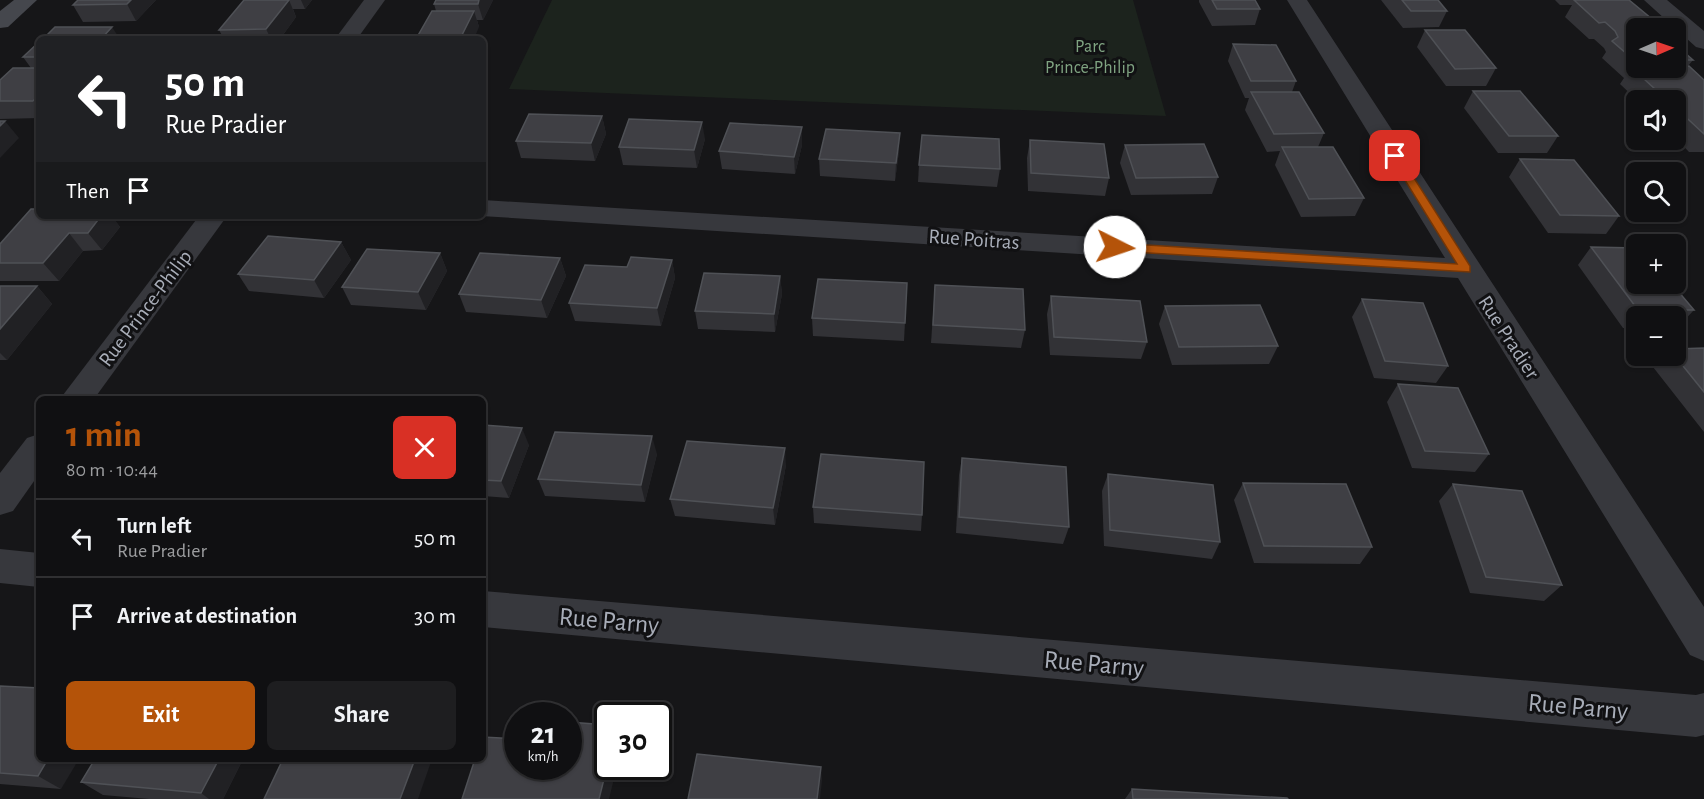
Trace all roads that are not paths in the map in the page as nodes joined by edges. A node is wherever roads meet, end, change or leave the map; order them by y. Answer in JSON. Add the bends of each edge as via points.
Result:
{"nodes":[{"id":1,"x":27,"y":0,"type":"edge"},
{"id":2,"x":375,"y":0,"type":"edge"},
{"id":3,"x":1297,"y":0,"type":"edge"},
{"id":4,"x":1654,"y":0,"type":"edge"},
{"id":5,"x":0,"y":22,"type":"edge"},
{"id":6,"x":348,"y":36,"type":"edge"},
{"id":7,"x":1704,"y":42,"type":"edge"},
{"id":8,"x":486,"y":208,"type":"edge"},
{"id":9,"x":211,"y":219,"type":"edge"},
{"id":10,"x":1466,"y":269,"type":"junction"},
{"id":11,"x":78,"y":396,"type":"edge"},
{"id":12,"x":36,"y":452,"type":"edge"},
{"id":13,"x":0,"y":500,"type":"edge"},
{"id":14,"x":0,"y":566,"type":"edge"},
{"id":15,"x":36,"y":570,"type":"edge"},
{"id":16,"x":486,"y":609,"type":"edge"},
{"id":17,"x":1704,"y":642,"type":"edge"},
{"id":18,"x":1704,"y":714,"type":"edge"}],
"edges":[{"from":1,"to":5,"type":"street"},
{"from":2,"to":6,"type":"street"},
{"from":3,"to":10,"type":"street","name":"Rue Pradier"},
{"from":4,"to":7,"type":"street"},
{"from":8,"to":10,"type":"street","name":"Rue Poitras"},
{"from":9,"to":11,"type":"street","name":"Rue Prince-Philip"},
{"from":10,"to":17,"type":"street","name":"Rue Pradier"},
{"from":12,"to":13,"type":"street"},
{"from":14,"to":15,"type":"street"},
{"from":16,"to":18,"type":"street","name":"Rue Parny"}]}
